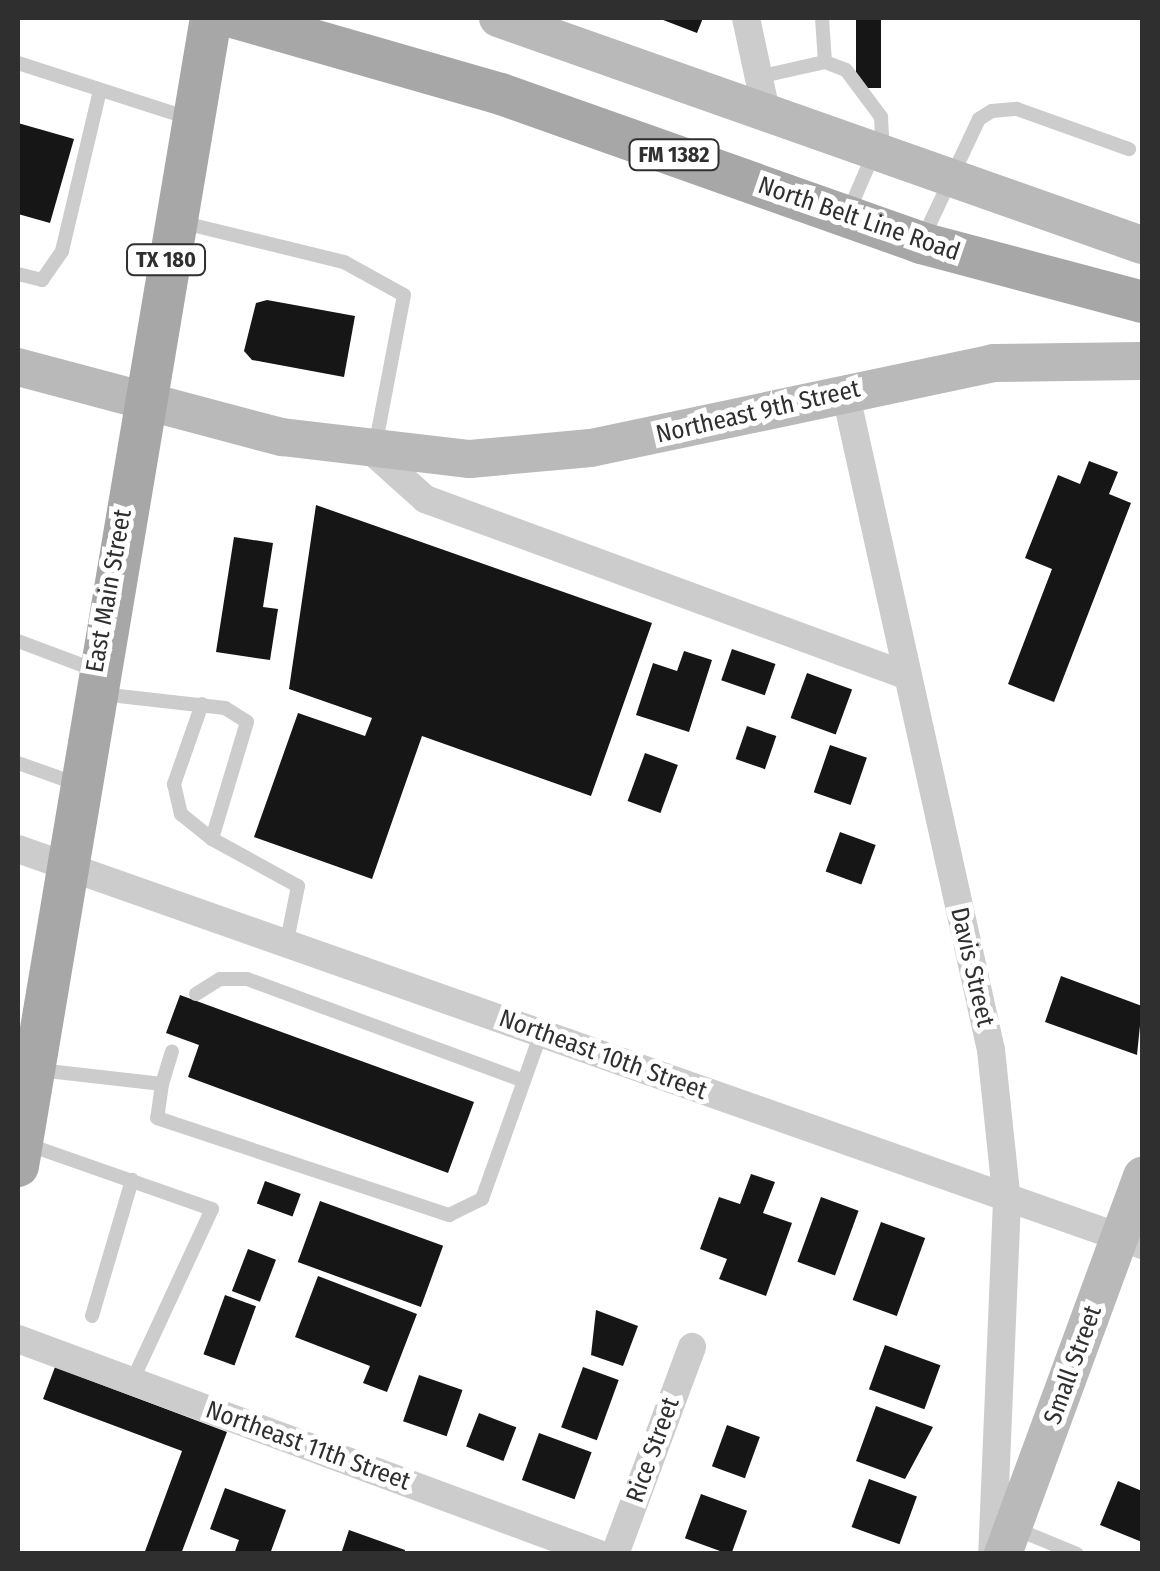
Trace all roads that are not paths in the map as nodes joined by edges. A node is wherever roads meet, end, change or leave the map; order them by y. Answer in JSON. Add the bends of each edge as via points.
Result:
{"nodes":[{"id":1,"x":210,"y":18,"type":"edge"},
{"id":2,"x":236,"y":18,"type":"edge"},
{"id":3,"x":498,"y":18,"type":"edge"},
{"id":4,"x":746,"y":18,"type":"edge"},
{"id":5,"x":822,"y":18,"type":"edge"},
{"id":6,"x":826,"y":62,"type":"junction"},
{"id":7,"x":18,"y":63,"type":"edge"},
{"id":8,"x":95,"y":93,"type":"junction"},
{"id":9,"x":762,"y":94,"type":"junction"},
{"id":10,"x":192,"y":119,"type":"junction"},
{"id":11,"x":1129,"y":149,"type":"dead end"},
{"id":12,"x":874,"y":151,"type":"junction"},
{"id":13,"x":951,"y":178,"type":"junction"},
{"id":14,"x":847,"y":216,"type":"junction"},
{"id":15,"x":173,"y":220,"type":"junction"},
{"id":16,"x":921,"y":243,"type":"junction"},
{"id":17,"x":1142,"y":244,"type":"edge"},
{"id":18,"x":18,"y":274,"type":"edge"},
{"id":19,"x":1142,"y":302,"type":"edge"},
{"id":20,"x":1142,"y":362,"type":"edge"},
{"id":21,"x":18,"y":367,"type":"edge"},
{"id":22,"x":845,"y":391,"type":"junction"},
{"id":23,"x":141,"y":402,"type":"junction"},
{"id":24,"x":374,"y":453,"type":"junction"},
{"id":25,"x":18,"y":642,"type":"edge"},
{"id":26,"x":905,"y":675,"type":"junction"},
{"id":27,"x":93,"y":682,"type":"junction"},
{"id":28,"x":202,"y":704,"type":"junction"},
{"id":29,"x":18,"y":763,"type":"edge"},
{"id":30,"x":77,"y":784,"type":"junction"},
{"id":31,"x":212,"y":839,"type":"junction"},
{"id":32,"x":18,"y":849,"type":"edge"},
{"id":33,"x":64,"y":864,"type":"junction"},
{"id":34,"x":286,"y":941,"type":"junction"},
{"id":35,"x":196,"y":994,"type":"dead end"},
{"id":36,"x":541,"y":1033,"type":"junction"},
{"id":37,"x":172,"y":1052,"type":"dead end"},
{"id":38,"x":32,"y":1069,"type":"junction"},
{"id":39,"x":524,"y":1081,"type":"junction"},
{"id":40,"x":162,"y":1084,"type":"junction"},
{"id":41,"x":20,"y":1138,"type":"edge"},
{"id":42,"x":1142,"y":1176,"type":"edge"},
{"id":43,"x":132,"y":1180,"type":"junction"},
{"id":44,"x":1007,"y":1200,"type":"junction"},
{"id":45,"x":1131,"y":1241,"type":"edge"},
{"id":46,"x":92,"y":1316,"type":"dead end"},
{"id":47,"x":18,"y":1339,"type":"edge"},
{"id":48,"x":692,"y":1347,"type":"dead end"},
{"id":49,"x":132,"y":1381,"type":"junction"},
{"id":50,"x":1003,"y":1545,"type":"edge"},
{"id":51,"x":599,"y":1554,"type":"edge"},
{"id":52,"x":615,"y":1554,"type":"edge"},
{"id":53,"x":1077,"y":1554,"type":"edge"}],
"edges":[{"from":1,"to":10,"type":"main road","name":"East Main Street","number":"TX 180"},
{"from":2,"to":14,"type":"main road","name":"North Belt Line Road","number":"FM 1382","via":[[501,94]]},
{"from":3,"to":9,"type":"street"},
{"from":4,"to":9,"type":"street"},
{"from":5,"to":6,"type":"lane"},
{"from":6,"to":9,"type":"lane"},
{"from":6,"to":12,"type":"lane","via":[[846,70],[881,117]]},
{"from":7,"to":8,"type":"lane"},
{"from":8,"to":10,"type":"lane"},
{"from":8,"to":18,"type":"lane","via":[[62,252],[42,280]]},
{"from":9,"to":12,"type":"street"},
{"from":10,"to":15,"type":"main road","name":"East Main Street","number":"TX 180"},
{"from":11,"to":13,"type":"lane","via":[[1016,109],[992,110],[979,118]]},
{"from":12,"to":13,"type":"street"},
{"from":12,"to":14,"type":"lane"},
{"from":13,"to":16,"type":"lane"},
{"from":13,"to":17,"type":"street"},
{"from":14,"to":16,"type":"main road","name":"North Belt Line Road","number":"FM 1382"},
{"from":15,"to":23,"type":"main road","name":"East Main Street","number":"TX 180"},
{"from":15,"to":24,"type":"lane","via":[[344,262],[404,295]]},
{"from":16,"to":19,"type":"main road","name":"North Belt Line Road","number":"FM 1382"},
{"from":20,"to":22,"type":"street","name":"Northeast 9th Street","via":[[993,363]]},
{"from":21,"to":23,"type":"street","name":"Northeast 9th Street"},
{"from":22,"to":24,"type":"street","name":"Northeast 9th Street","via":[[591,448],[470,459]]},
{"from":22,"to":26,"type":"street","name":"Davis Street"},
{"from":23,"to":24,"type":"street","name":"Northeast 9th Street"},
{"from":23,"to":27,"type":"main road","name":"East Main Street","number":"TX 180"},
{"from":24,"to":26,"type":"street","name":"Northeast 9th Street","via":[[425,499]]},
{"from":25,"to":27,"type":"lane"},
{"from":26,"to":44,"type":"street","name":"Davis Street","via":[[992,1050]]},
{"from":27,"to":28,"type":"lane"},
{"from":27,"to":30,"type":"main road","name":"East Main Street","number":"TX 180"},
{"from":28,"to":31,"type":"lane","via":[[174,784],[181,814]]},
{"from":28,"to":31,"type":"lane","via":[[235,712],[248,729]]},
{"from":29,"to":30,"type":"lane"},
{"from":30,"to":33,"type":"main road","name":"East Main Street","number":"TX 180"},
{"from":31,"to":34,"type":"lane","via":[[298,886]]},
{"from":32,"to":33,"type":"street","name":"Northeast 10th Street"},
{"from":33,"to":34,"type":"street","name":"Northeast 10th Street"},
{"from":33,"to":38,"type":"main road","name":"East Main Street","number":"TX 180"},
{"from":34,"to":36,"type":"street","name":"Northeast 10th Street"},
{"from":35,"to":39,"type":"lane","via":[[220,979],[247,979]]},
{"from":36,"to":39,"type":"lane"},
{"from":36,"to":44,"type":"street","name":"Northeast 10th Street"},
{"from":37,"to":40,"type":"lane"},
{"from":38,"to":40,"type":"lane"},
{"from":38,"to":41,"type":"main road","name":"East Main Street","number":"TX 180"},
{"from":39,"to":40,"type":"lane","via":[[482,1199],[448,1215],[157,1118]]},
{"from":41,"to":43,"type":"lane"},
{"from":42,"to":45,"type":"street","name":"Small Street"},
{"from":43,"to":46,"type":"lane"},
{"from":43,"to":49,"type":"lane","via":[[212,1209]]},
{"from":44,"to":45,"type":"street","name":"Northeast 10th Street"},
{"from":44,"to":50,"type":"street","name":"Davis Street"},
{"from":45,"to":50,"type":"street","name":"Small Street"},
{"from":47,"to":49,"type":"street","name":"Northeast 11th Street"},
{"from":48,"to":52,"type":"street","name":"Rice Street"},
{"from":49,"to":51,"type":"street","name":"Northeast 11th Street"},
{"from":50,"to":53,"type":"lane"}]}
